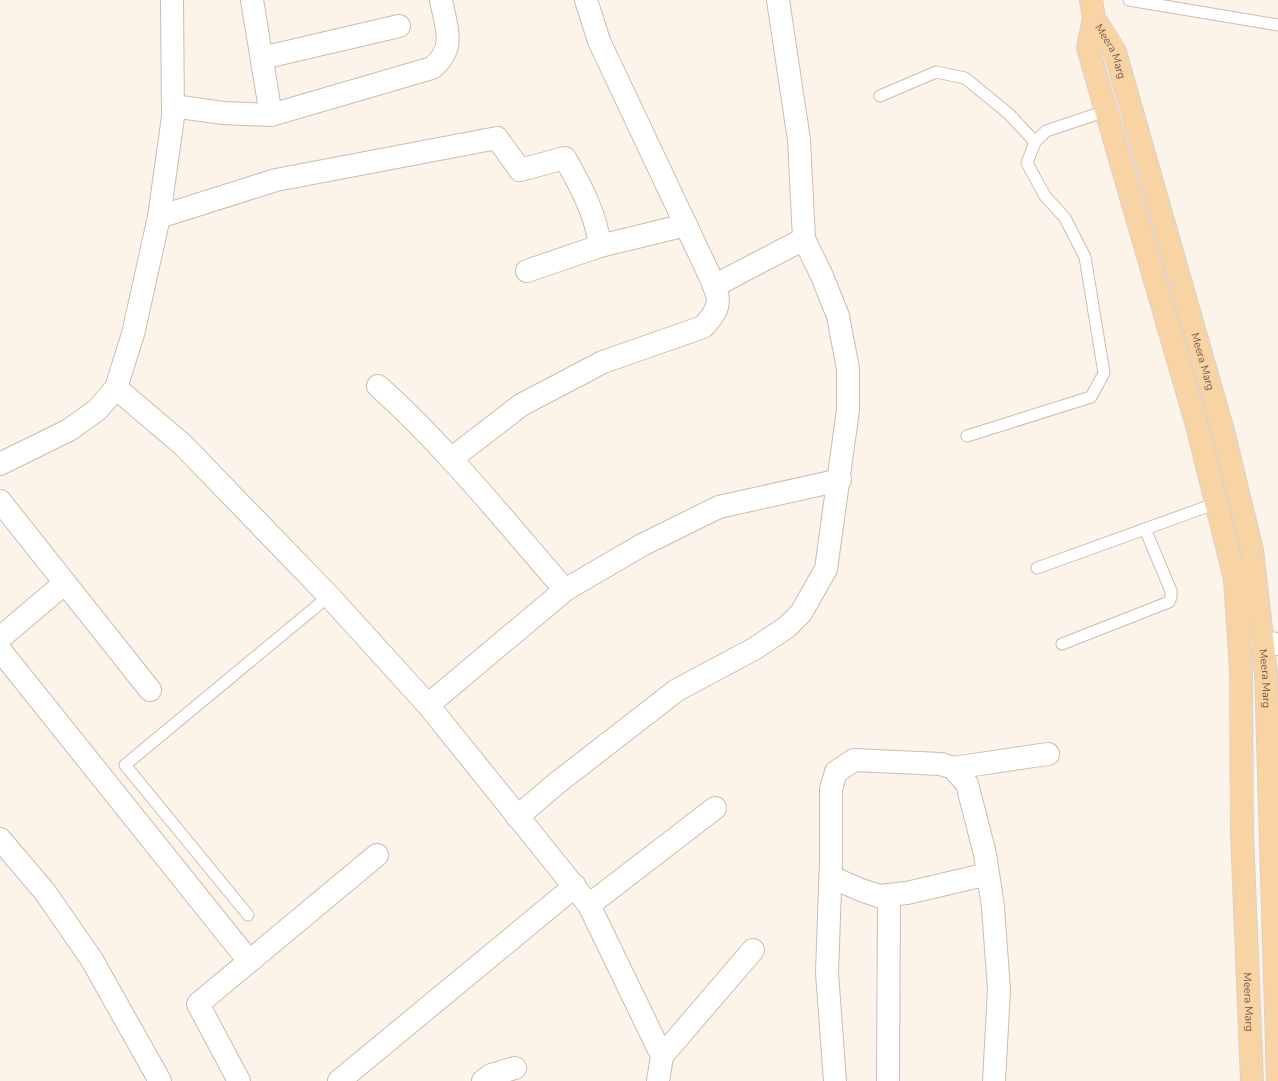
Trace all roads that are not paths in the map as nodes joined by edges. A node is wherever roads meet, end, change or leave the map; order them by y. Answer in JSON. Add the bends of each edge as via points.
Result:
{"nodes":[{"id":1,"x":172,"y":0,"type":"edge"},
{"id":2,"x":252,"y":0,"type":"edge"},
{"id":3,"x":441,"y":0,"type":"edge"},
{"id":4,"x":586,"y":0,"type":"edge"},
{"id":5,"x":778,"y":0,"type":"edge"},
{"id":6,"x":1129,"y":0,"type":"edge"},
{"id":7,"x":1093,"y":9,"type":"edge"},
{"id":8,"x":1278,"y":25,"type":"edge"},
{"id":9,"x":399,"y":26,"type":"dead end"},
{"id":10,"x":262,"y":58,"type":"junction"},
{"id":11,"x":880,"y":96,"type":"dead end"},
{"id":12,"x":173,"y":106,"type":"junction"},
{"id":13,"x":1106,"y":111,"type":"junction"},
{"id":14,"x":271,"y":115,"type":"junction"},
{"id":15,"x":1035,"y":142,"type":"junction"},
{"id":16,"x":159,"y":217,"type":"junction"},
{"id":17,"x":686,"y":224,"type":"junction"},
{"id":18,"x":804,"y":239,"type":"junction"},
{"id":19,"x":600,"y":246,"type":"junction"},
{"id":20,"x":527,"y":271,"type":"dead end"},
{"id":21,"x":714,"y":286,"type":"junction"},
{"id":22,"x":378,"y":386,"type":"dead end"},
{"id":23,"x":116,"y":388,"type":"junction"},
{"id":24,"x":967,"y":436,"type":"dead end"},
{"id":25,"x":451,"y":458,"type":"junction"},
{"id":26,"x":0,"y":464,"type":"edge"},
{"id":27,"x":840,"y":480,"type":"junction"},
{"id":28,"x":0,"y":501,"type":"edge"},
{"id":29,"x":1217,"y":504,"type":"junction"},
{"id":30,"x":1145,"y":529,"type":"junction"},
{"id":31,"x":1037,"y":568,"type":"dead end"},
{"id":32,"x":65,"y":583,"type":"junction"},
{"id":33,"x":565,"y":590,"type":"junction"},
{"id":34,"x":329,"y":596,"type":"junction"},
{"id":35,"x":0,"y":638,"type":"edge"},
{"id":36,"x":1270,"y":643,"type":"edge"},
{"id":37,"x":1062,"y":644,"type":"dead end"},
{"id":38,"x":0,"y":650,"type":"edge"},
{"id":39,"x":150,"y":690,"type":"dead end"},
{"id":40,"x":428,"y":705,"type":"junction"},
{"id":41,"x":1048,"y":754,"type":"dead end"},
{"id":42,"x":953,"y":768,"type":"junction"},
{"id":43,"x":715,"y":808,"type":"dead end"},
{"id":44,"x":517,"y":817,"type":"junction"},
{"id":45,"x":0,"y":839,"type":"edge"},
{"id":46,"x":377,"y":855,"type":"dead end"},
{"id":47,"x":988,"y":874,"type":"junction"},
{"id":48,"x":831,"y":877,"type":"junction"},
{"id":49,"x":575,"y":886,"type":"junction"},
{"id":50,"x":889,"y":895,"type":"junction"},
{"id":51,"x":589,"y":905,"type":"junction"},
{"id":52,"x":248,"y":915,"type":"dead end"},
{"id":53,"x":753,"y":950,"type":"dead end"},
{"id":54,"x":249,"y":961,"type":"junction"},
{"id":55,"x":662,"y":1056,"type":"junction"},
{"id":56,"x":515,"y":1068,"type":"dead end"},
{"id":57,"x":341,"y":1080,"type":"edge"},
{"id":58,"x":160,"y":1081,"type":"edge"},
{"id":59,"x":239,"y":1081,"type":"edge"},
{"id":60,"x":483,"y":1081,"type":"edge"},
{"id":61,"x":658,"y":1081,"type":"edge"},
{"id":62,"x":835,"y":1081,"type":"edge"},
{"id":63,"x":888,"y":1081,"type":"edge"},
{"id":64,"x":994,"y":1081,"type":"edge"},
{"id":65,"x":1252,"y":1081,"type":"edge"},
{"id":66,"x":1278,"y":1081,"type":"edge"}],
"edges":[{"from":1,"to":12,"type":"street"},
{"from":2,"to":10,"type":"street"},
{"from":3,"to":14,"type":"street","via":[[449,41],[443,60],[432,68]]},
{"from":4,"to":17,"type":"street","via":[[599,40]]},
{"from":5,"to":18,"type":"street","via":[[799,140]]},
{"from":6,"to":8,"type":"lane"},
{"from":7,"to":13,"type":"main road","name":"Meera Marg","via":[[1088,48]]},
{"from":7,"to":36,"type":"main road","name":"Meera Marg","via":[[1115,52],[1223,431],[1252,550]]},
{"from":9,"to":10,"type":"street"},
{"from":10,"to":14,"type":"street"},
{"from":11,"to":15,"type":"lane","via":[[936,72],[965,78],[1009,114]]},
{"from":12,"to":14,"type":"street"},
{"from":12,"to":16,"type":"street"},
{"from":13,"to":15,"type":"lane","via":[[1046,131]]},
{"from":13,"to":29,"type":"main road","name":"Meera Marg","via":[[1198,429]]},
{"from":15,"to":24,"type":"lane","via":[[1027,163],[1045,196],[1065,218],[1085,258],[1104,373],[1091,397]]},
{"from":16,"to":19,"type":"street","via":[[276,180],[498,138],[520,170],[565,158],[584,192],[597,226]]},
{"from":16,"to":23,"type":"street","via":[[132,334]]},
{"from":17,"to":19,"type":"street"},
{"from":17,"to":21,"type":"street"},
{"from":18,"to":21,"type":"street"},
{"from":18,"to":27,"type":"street","via":[[838,316],[848,369],[848,410]]},
{"from":19,"to":20,"type":"street"},
{"from":21,"to":25,"type":"street","via":[[718,305],[715,315],[704,327],[603,362],[521,405]]},
{"from":22,"to":25,"type":"street","via":[[412,416]]},
{"from":23,"to":26,"type":"street","via":[[97,410],[69,430]]},
{"from":23,"to":34,"type":"street","via":[[183,445]]},
{"from":25,"to":33,"type":"street"},
{"from":27,"to":33,"type":"street","via":[[719,507],[642,545]]},
{"from":27,"to":44,"type":"street","via":[[826,569],[802,613],[787,627],[754,649],[677,690]]},
{"from":28,"to":32,"type":"street"},
{"from":29,"to":30,"type":"lane"},
{"from":29,"to":65,"type":"main road","name":"Meera Marg","via":[[1235,579],[1240,647],[1242,834]]},
{"from":30,"to":31,"type":"lane"},
{"from":30,"to":37,"type":"lane","via":[[1171,591],[1169,602]]},
{"from":32,"to":35,"type":"street"},
{"from":32,"to":39,"type":"street"},
{"from":33,"to":40,"type":"street"},
{"from":34,"to":40,"type":"street"},
{"from":34,"to":52,"type":"lane","via":[[125,765]]},
{"from":36,"to":66,"type":"main road","name":"Meera Marg","via":[[1266,673]]},
{"from":38,"to":54,"type":"street"},
{"from":40,"to":44,"type":"street"},
{"from":41,"to":42,"type":"street"},
{"from":42,"to":47,"type":"street","via":[[967,784]]},
{"from":42,"to":48,"type":"street","via":[[941,764],[854,760],[836,772],[831,789]]},
{"from":43,"to":51,"type":"street"},
{"from":44,"to":49,"type":"street"},
{"from":45,"to":58,"type":"street","via":[[45,892],[92,960]]},
{"from":46,"to":54,"type":"street"},
{"from":47,"to":50,"type":"street"},
{"from":47,"to":64,"type":"street","via":[[999,990]]},
{"from":48,"to":50,"type":"street","via":[[879,896]]},
{"from":48,"to":62,"type":"street","via":[[827,972]]},
{"from":49,"to":51,"type":"street"},
{"from":49,"to":57,"type":"street"},
{"from":50,"to":63,"type":"street"},
{"from":51,"to":55,"type":"street"},
{"from":53,"to":55,"type":"street"},
{"from":54,"to":59,"type":"street","via":[[198,1004]]},
{"from":55,"to":61,"type":"street"},
{"from":56,"to":60,"type":"street","via":[[491,1075]]}]}
